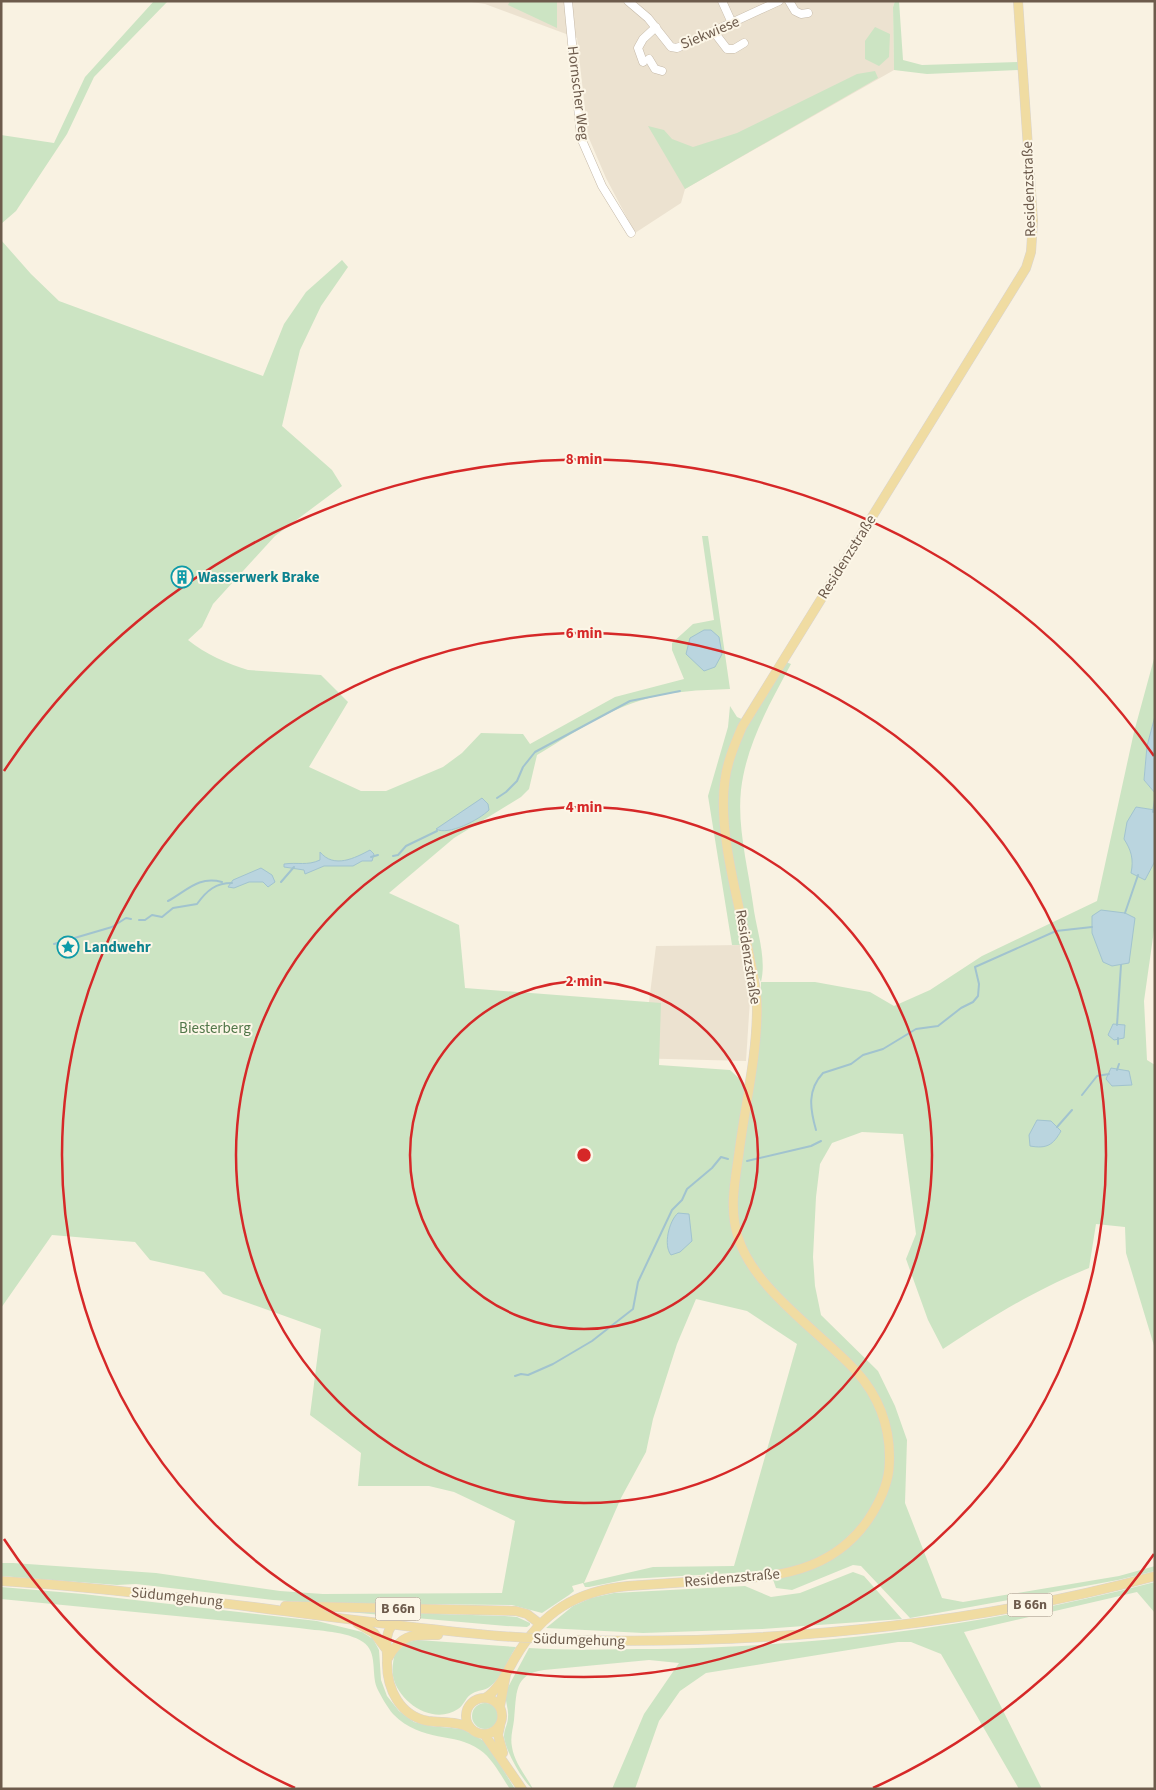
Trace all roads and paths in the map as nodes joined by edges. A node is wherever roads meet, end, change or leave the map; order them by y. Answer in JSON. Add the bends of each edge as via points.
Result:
{"nodes":[{"id":1,"x":568,"y":1,"type":"edge"},
{"id":2,"x":628,"y":1,"type":"edge"},
{"id":3,"x":722,"y":1,"type":"edge"},
{"id":4,"x":779,"y":1,"type":"edge"},
{"id":5,"x":789,"y":1,"type":"edge"},
{"id":6,"x":1018,"y":1,"type":"edge"},
{"id":7,"x":808,"y":13,"type":"dead end"},
{"id":8,"x":732,"y":23,"type":"junction"},
{"id":9,"x":656,"y":28,"type":"junction"},
{"id":10,"x":714,"y":32,"type":"junction"},
{"id":11,"x":744,"y":43,"type":"dead end"},
{"id":12,"x":662,"y":71,"type":"dead end"},
{"id":13,"x":631,"y":234,"type":"dead end"},
{"id":14,"x":1155,"y":1576,"type":"edge"},
{"id":15,"x":1,"y":1582,"type":"edge"},
{"id":16,"x":252,"y":1606,"type":"junction"},
{"id":17,"x":345,"y":1619,"type":"junction"},
{"id":18,"x":540,"y":1624,"type":"junction"},
{"id":19,"x":392,"y":1626,"type":"junction"},
{"id":20,"x":460,"y":1632,"type":"junction"},
{"id":21,"x":387,"y":1653,"type":"junction"},
{"id":22,"x":506,"y":1674,"type":"junction"},
{"id":23,"x":485,"y":1698,"type":"junction"},
{"id":24,"x":500,"y":1706,"type":"junction"},
{"id":25,"x":467,"y":1710,"type":"junction"},
{"id":26,"x":446,"y":1722,"type":"junction"},
{"id":27,"x":500,"y":1726,"type":"junction"},
{"id":28,"x":470,"y":1728,"type":"junction"},
{"id":29,"x":484,"y":1734,"type":"junction"},
{"id":30,"x":507,"y":1766,"type":"junction"},
{"id":31,"x":522,"y":1789,"type":"edge"}],
"edges":[{"from":1,"to":13,"type":"street","name":"Hornscher Weg","via":[[581,138],[602,186]]},
{"from":2,"to":9,"type":"street","name":"Siekwiese"},
{"from":3,"to":8,"type":"street"},
{"from":4,"to":8,"type":"street","name":"Siekwiese"},
{"from":5,"to":7,"type":"street","via":[[795,11]]},
{"from":6,"to":18,"type":"main road","name":"Residenzstraße","via":[[1032,221],[1031,252],[1026,268],[742,727],[729,760],[723,797],[726,836],[757,1006],[733,1190],[738,1238],[752,1267],[767,1285],[856,1371],[871,1391],[887,1427],[890,1448],[887,1482],[860,1532],[826,1558],[806,1568],[764,1577],[606,1588],[582,1595],[560,1607]]},
{"from":8,"to":10,"type":"street","name":"Siekwiese"},
{"from":9,"to":10,"type":"street","name":"Siekwiese","via":[[671,47],[677,48]]},
{"from":9,"to":12,"type":"street","via":[[638,48],[655,69]]},
{"from":10,"to":11,"type":"street","via":[[727,49]]},
{"from":14,"to":20,"type":"main road","name":"Südumgehung","number":"B 66n","bridge":true,"via":[[1061,1599],[946,1620],[736,1640],[563,1640]]},
{"from":15,"to":16,"type":"main road","name":"Südumgehung","number":"B 66n"},
{"from":16,"to":17,"type":"main road","name":"Südumgehung","number":"B 66n"},
{"from":16,"to":18,"type":"main road","number":"B 66n","via":[[510,1611],[527,1614]]},
{"from":17,"to":19,"type":"main road","name":"Südumgehung","number":"B 66n"},
{"from":17,"to":21,"type":"main road","number":"B 66n","via":[[364,1625],[374,1633]]},
{"from":18,"to":22,"type":"main road","name":"Residenzstraße"},
{"from":19,"to":20,"type":"main road","name":"Südumgehung","number":"B 66n"},
{"from":19,"to":21,"type":"main road","number":"B 66n","via":[[387,1634]]},
{"from":20,"to":21,"type":"main road","number":"B 66n","via":[[405,1637]]},
{"from":21,"to":26,"type":"main road","number":"B 66n","via":[[388,1682],[397,1701],[406,1711],[426,1720]]},
{"from":22,"to":23,"type":"main road","name":"Residenzstraße"},
{"from":22,"to":24,"type":"main road","name":"Residenzstraße"},
{"from":23,"to":24,"type":"main road"},
{"from":23,"to":25,"type":"main road","via":[[473,1701]]},
{"from":24,"to":27,"type":"main road","via":[[503,1714]]},
{"from":25,"to":26,"type":"main road"},
{"from":25,"to":28,"type":"main road","via":[[466,1721]]},
{"from":26,"to":28,"type":"main road","number":"B 66n"},
{"from":27,"to":29,"type":"main road","via":[[496,1731]]},
{"from":27,"to":30,"type":"main road","via":[[499,1742]]},
{"from":28,"to":29,"type":"main road"},
{"from":29,"to":30,"type":"main road"},
{"from":30,"to":31,"type":"main road"}]}
